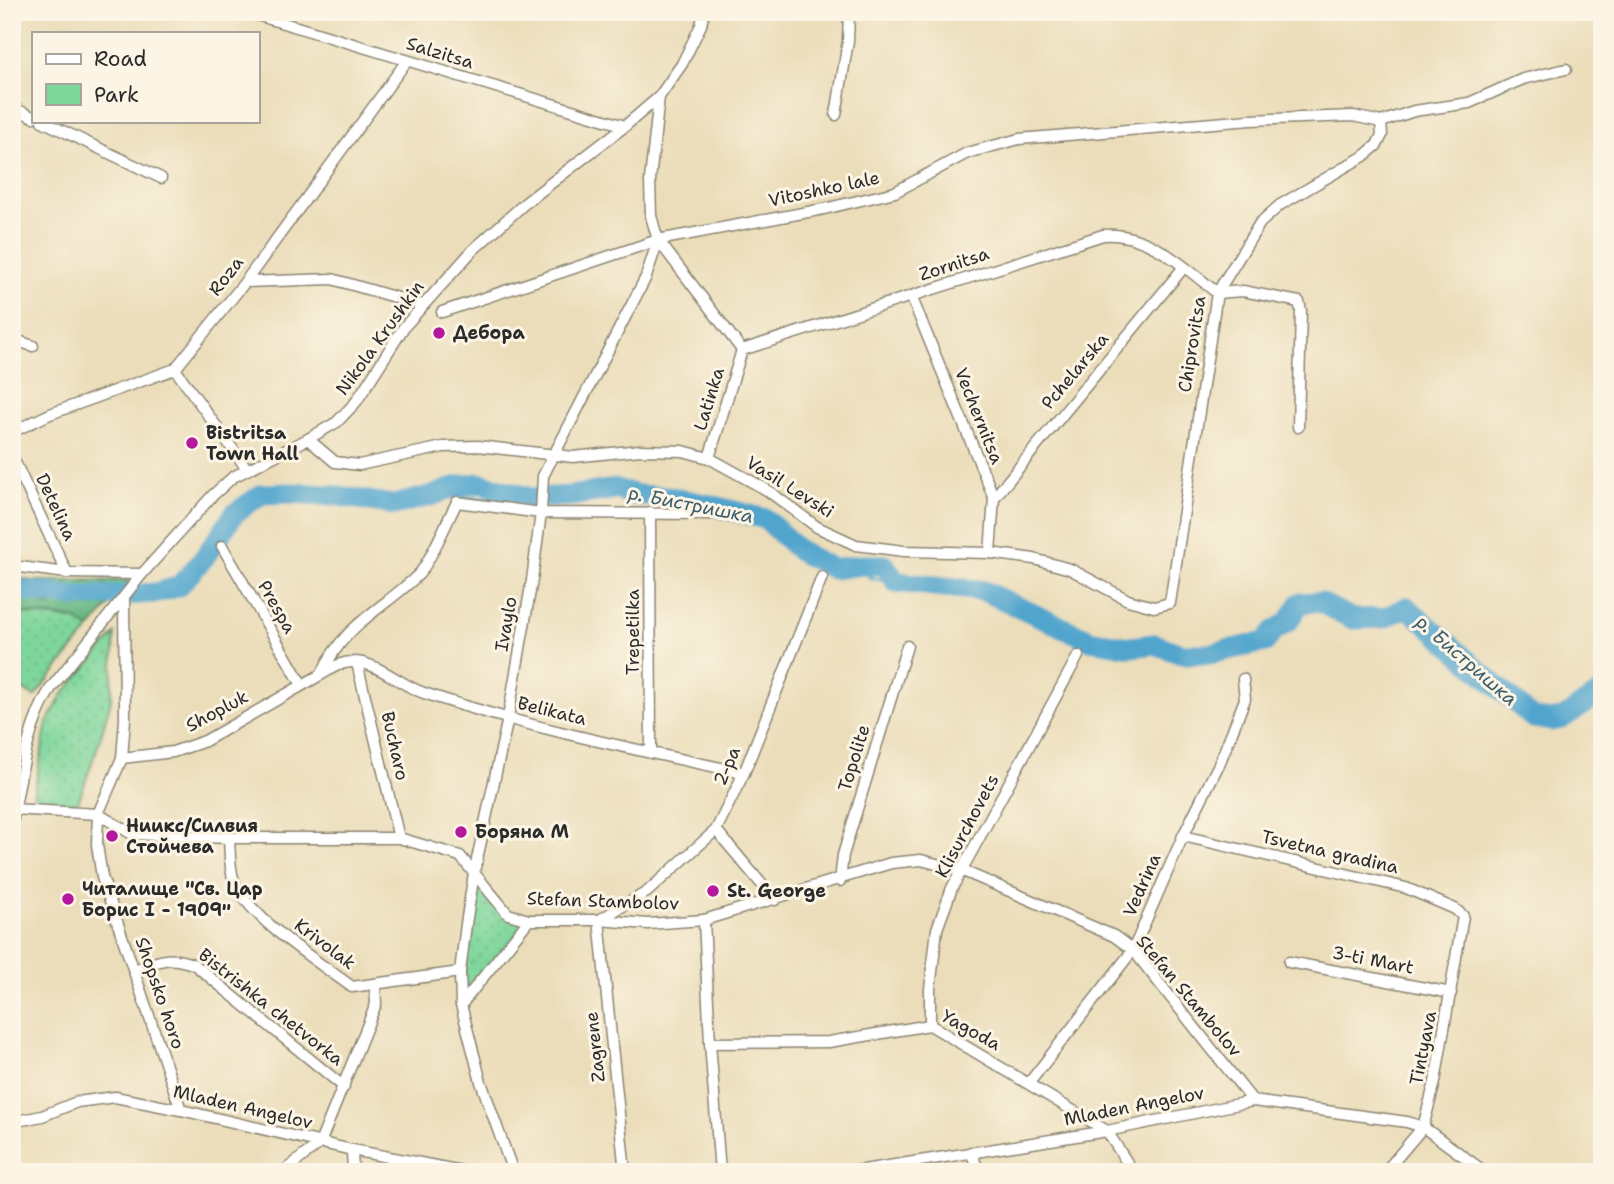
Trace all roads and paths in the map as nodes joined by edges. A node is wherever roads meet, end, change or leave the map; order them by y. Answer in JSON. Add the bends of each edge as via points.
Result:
{"nodes":[{"id":1,"x":247,"y":12,"type":"edge"},
{"id":2,"x":704,"y":12,"type":"edge"},
{"id":3,"x":849,"y":12,"type":"edge"},
{"id":4,"x":406,"y":62,"type":"junction"},
{"id":5,"x":1566,"y":69,"type":"dead end"},
{"id":6,"x":659,"y":97,"type":"junction"},
{"id":7,"x":12,"y":107,"type":"edge"},
{"id":8,"x":836,"y":114,"type":"dead end"},
{"id":9,"x":32,"y":117,"type":"edge"},
{"id":10,"x":44,"y":122,"type":"edge"},
{"id":11,"x":1381,"y":122,"type":"junction"},
{"id":12,"x":625,"y":126,"type":"junction"},
{"id":13,"x":161,"y":177,"type":"dead end"},
{"id":14,"x":658,"y":240,"type":"junction"},
{"id":15,"x":1184,"y":267,"type":"junction"},
{"id":16,"x":245,"y":282,"type":"junction"},
{"id":17,"x":1217,"y":293,"type":"junction"},
{"id":18,"x":911,"y":296,"type":"junction"},
{"id":19,"x":422,"y":305,"type":"junction"},
{"id":20,"x":442,"y":312,"type":"dead end"},
{"id":21,"x":12,"y":339,"type":"edge"},
{"id":22,"x":33,"y":346,"type":"dead end"},
{"id":23,"x":742,"y":350,"type":"junction"},
{"id":24,"x":175,"y":369,"type":"junction"},
{"id":25,"x":1298,"y":427,"type":"dead end"},
{"id":26,"x":12,"y":432,"type":"edge"},
{"id":27,"x":308,"y":439,"type":"junction"},
{"id":28,"x":12,"y":456,"type":"edge"},
{"id":29,"x":554,"y":456,"type":"junction"},
{"id":30,"x":709,"y":458,"type":"junction"},
{"id":31,"x":247,"y":469,"type":"junction"},
{"id":32,"x":994,"y":498,"type":"junction"},
{"id":33,"x":650,"y":512,"type":"junction"},
{"id":34,"x":541,"y":513,"type":"junction"},
{"id":35,"x":710,"y":514,"type":"dead end"},
{"id":36,"x":222,"y":546,"type":"dead end"},
{"id":37,"x":990,"y":553,"type":"junction"},
{"id":38,"x":12,"y":566,"type":"edge"},
{"id":39,"x":67,"y":573,"type":"junction"},
{"id":40,"x":140,"y":577,"type":"junction"},
{"id":41,"x":822,"y":577,"type":"dead end"},
{"id":42,"x":124,"y":599,"type":"junction"},
{"id":43,"x":1170,"y":603,"type":"joint"},
{"id":44,"x":907,"y":646,"type":"dead end"},
{"id":45,"x":1078,"y":656,"type":"dead end"},
{"id":46,"x":358,"y":663,"type":"junction"},
{"id":47,"x":322,"y":674,"type":"junction"},
{"id":48,"x":1243,"y":679,"type":"dead end"},
{"id":49,"x":302,"y":685,"type":"junction"},
{"id":50,"x":508,"y":718,"type":"junction"},
{"id":51,"x":651,"y":753,"type":"junction"},
{"id":52,"x":121,"y":758,"type":"junction"},
{"id":53,"x":744,"y":773,"type":"junction"},
{"id":54,"x":14,"y":809,"type":"edge"},
{"id":55,"x":98,"y":814,"type":"junction"},
{"id":56,"x":12,"y":823,"type":"edge"},
{"id":57,"x":716,"y":830,"type":"junction"},
{"id":58,"x":1183,"y":836,"type":"junction"},
{"id":59,"x":229,"y":838,"type":"junction"},
{"id":60,"x":399,"y":838,"type":"junction"},
{"id":61,"x":962,"y":871,"type":"junction"},
{"id":62,"x":474,"y":873,"type":"junction"},
{"id":63,"x":839,"y":881,"type":"junction"},
{"id":64,"x":775,"y":900,"type":"junction"},
{"id":65,"x":1463,"y":916,"type":"joint"},
{"id":66,"x":599,"y":919,"type":"junction"},
{"id":67,"x":528,"y":920,"type":"junction"},
{"id":68,"x":704,"y":920,"type":"junction"},
{"id":69,"x":1133,"y":950,"type":"junction"},
{"id":70,"x":1289,"y":962,"type":"dead end"},
{"id":71,"x":135,"y":970,"type":"junction"},
{"id":72,"x":460,"y":972,"type":"junction"},
{"id":73,"x":376,"y":984,"type":"junction"},
{"id":74,"x":1451,"y":993,"type":"junction"},
{"id":75,"x":461,"y":1005,"type":"junction"},
{"id":76,"x":930,"y":1025,"type":"junction"},
{"id":77,"x":710,"y":1043,"type":"junction"},
{"id":78,"x":1029,"y":1083,"type":"junction"},
{"id":79,"x":344,"y":1087,"type":"junction"},
{"id":80,"x":1254,"y":1101,"type":"junction"},
{"id":81,"x":181,"y":1110,"type":"junction"},
{"id":82,"x":12,"y":1122,"type":"edge"},
{"id":83,"x":1423,"y":1128,"type":"junction"},
{"id":84,"x":1107,"y":1130,"type":"junction"},
{"id":85,"x":320,"y":1143,"type":"junction"},
{"id":86,"x":352,"y":1150,"type":"junction"},
{"id":87,"x":971,"y":1152,"type":"junction"},
{"id":88,"x":283,"y":1172,"type":"edge"},
{"id":89,"x":353,"y":1172,"type":"edge"},
{"id":90,"x":467,"y":1172,"type":"edge"},
{"id":91,"x":513,"y":1172,"type":"edge"},
{"id":92,"x":625,"y":1172,"type":"edge"},
{"id":93,"x":720,"y":1172,"type":"edge"},
{"id":94,"x":851,"y":1172,"type":"edge"},
{"id":95,"x":979,"y":1172,"type":"edge"},
{"id":96,"x":1133,"y":1172,"type":"edge"},
{"id":97,"x":1385,"y":1172,"type":"edge"},
{"id":98,"x":1485,"y":1172,"type":"edge"}],
"edges":[{"from":1,"to":4,"type":"street","name":"Salzitsa"},
{"from":2,"to":6,"type":"street","name":"Nikola Krushkin","via":[[682,64]]},
{"from":3,"to":8,"type":"street"},
{"from":4,"to":12,"type":"street","name":"Salzitsa"},
{"from":4,"to":16,"type":"street","name":"Roza"},
{"from":5,"to":11,"type":"street","via":[[1523,79],[1469,103],[1413,111]]},
{"from":6,"to":12,"type":"street","name":"Nikola Krushkin"},
{"from":6,"to":14,"type":"street","via":[[650,180],[651,216]]},
{"from":7,"to":9,"type":"street"},
{"from":10,"to":13,"type":"street"},
{"from":11,"to":14,"type":"street","name":"Vitoshko lale","via":[[1353,116],[1250,120],[1018,139],[967,153],[895,191]]},
{"from":11,"to":17,"type":"street","name":"Chiprovitsa","via":[[1377,145],[1364,156],[1280,205],[1260,223]]},
{"from":12,"to":19,"type":"street","name":"Nikola Krushkin","via":[[524,204],[471,251]]},
{"from":14,"to":20,"type":"street","name":"Vitoshko lale"},
{"from":14,"to":23,"type":"street"},
{"from":14,"to":29,"type":"street","name":"Ivaylo","via":[[646,277]]},
{"from":15,"to":17,"type":"street","name":"Zornitsa"},
{"from":15,"to":18,"type":"street","name":"Zornitsa","via":[[1117,233]]},
{"from":15,"to":32,"type":"street","name":"Pchelarska"},
{"from":16,"to":19,"type":"street","via":[[332,279]]},
{"from":16,"to":24,"type":"street","name":"Roza"},
{"from":17,"to":25,"type":"street","via":[[1243,291],[1299,302]]},
{"from":17,"to":43,"type":"street","name":"Chiprovitsa"},
{"from":18,"to":23,"type":"street","name":"Zornitsa"},
{"from":18,"to":32,"type":"street","name":"Vechernitsa"},
{"from":19,"to":27,"type":"street","name":"Nikola Krushkin","via":[[356,402],[337,422]]},
{"from":21,"to":22,"type":"street"},
{"from":23,"to":30,"type":"street","name":"Latinka"},
{"from":24,"to":26,"type":"street"},
{"from":24,"to":31,"type":"street"},
{"from":27,"to":29,"type":"street","name":"Vasil Levski","via":[[335,462],[359,464],[443,447],[478,446]]},
{"from":27,"to":31,"type":"street","name":"Nikola Krushkin"},
{"from":28,"to":39,"type":"street","name":"Detelina"},
{"from":29,"to":30,"type":"street","name":"Vasil Levski","via":[[640,450],[683,451]]},
{"from":29,"to":34,"type":"street","name":"Ivaylo","via":[[543,476]]},
{"from":30,"to":37,"type":"street","name":"Vasil Levski","via":[[767,490],[817,527],[856,545]]},
{"from":31,"to":40,"type":"street","name":"Nikola Krushkin","via":[[212,496]]},
{"from":32,"to":37,"type":"street","name":"Vechernitsa"},
{"from":33,"to":34,"type":"street"},
{"from":33,"to":35,"type":"street"},
{"from":33,"to":51,"type":"street","name":"Trepetilka"},
{"from":34,"to":47,"type":"street","via":[[457,502],[421,572],[358,623],[330,655]]},
{"from":34,"to":50,"type":"street","name":"Ivaylo"},
{"from":36,"to":49,"type":"street","name":"Prespa"},
{"from":37,"to":43,"type":"street","name":"Vasil Levski","via":[[1070,569],[1128,600],[1154,607]]},
{"from":38,"to":39,"type":"street"},
{"from":39,"to":40,"type":"street"},
{"from":40,"to":42,"type":"street","name":"Nikola Krushkin"},
{"from":41,"to":53,"type":"street","name":"2-ра"},
{"from":42,"to":52,"type":"street","name":"Shopsko horo"},
{"from":42,"to":54,"type":"street","name":"Nikola Krushkin","via":[[38,708]]},
{"from":44,"to":63,"type":"street","name":"Topolite"},
{"from":45,"to":61,"type":"street","name":"Klisurchovets"},
{"from":46,"to":47,"type":"street","name":"Shopluk","via":[[342,663]]},
{"from":46,"to":50,"type":"street","name":"Belikata","via":[[420,692]]},
{"from":46,"to":60,"type":"street","name":"Bucharo"},
{"from":47,"to":49,"type":"street","name":"Shopluk"},
{"from":48,"to":58,"type":"street","name":"Vedrina","via":[[1245,699]]},
{"from":49,"to":52,"type":"street","name":"Shopluk","via":[[205,741],[173,752]]},
{"from":50,"to":51,"type":"street","name":"Belikata"},
{"from":50,"to":62,"type":"street","name":"Ivaylo"},
{"from":51,"to":53,"type":"street","name":"Belikata"},
{"from":52,"to":55,"type":"street","name":"Shopsko horo"},
{"from":53,"to":57,"type":"street","name":"2-ра"},
{"from":54,"to":55,"type":"street","name":"Stefan Stambolov"},
{"from":54,"to":56,"type":"street","name":"Nikola Krushkin"},
{"from":55,"to":59,"type":"street","name":"Stefan Stambolov","via":[[132,834]]},
{"from":55,"to":71,"type":"street","name":"Shopsko horo","via":[[102,877]]},
{"from":57,"to":64,"type":"street"},
{"from":57,"to":66,"type":"street","name":"2-ра","via":[[647,891]]},
{"from":58,"to":65,"type":"street","name":"Tsvetna gradina","via":[[1406,888]]},
{"from":58,"to":69,"type":"street","name":"Vedrina"},
{"from":59,"to":60,"type":"street","name":"Stefan Stambolov"},
{"from":59,"to":73,"type":"street","name":"Krivolak","via":[[233,878],[256,914],[352,987]]},
{"from":60,"to":62,"type":"street","name":"Stefan Stambolov","via":[[460,856]]},
{"from":61,"to":63,"type":"street","name":"Stefan Stambolov","via":[[921,860],[891,863]]},
{"from":61,"to":69,"type":"street","name":"Stefan Stambolov","via":[[1114,936]]},
{"from":61,"to":76,"type":"street","name":"Klisurchovets","via":[[937,929]]},
{"from":62,"to":67,"type":"street","name":"Stefan Stambolov","via":[[508,914]]},
{"from":62,"to":72,"type":"street","name":"Ivaylo"},
{"from":63,"to":64,"type":"street","name":"Stefan Stambolov"},
{"from":64,"to":68,"type":"street","name":"Stefan Stambolov"},
{"from":65,"to":74,"type":"street","name":"Tintyava"},
{"from":66,"to":67,"type":"street","name":"Stefan Stambolov"},
{"from":66,"to":68,"type":"street","name":"Stefan Stambolov","via":[[648,924]]},
{"from":66,"to":92,"type":"street","name":"Zagrene"},
{"from":67,"to":75,"type":"street"},
{"from":68,"to":77,"type":"street"},
{"from":69,"to":78,"type":"street","name":"Vedrina"},
{"from":69,"to":80,"type":"street","name":"Stefan Stambolov"},
{"from":70,"to":74,"type":"street","name":"3-ti Mart"},
{"from":71,"to":79,"type":"street","name":"Bistrishka chetvorka","via":[[177,958],[195,965]]},
{"from":71,"to":81,"type":"street","name":"Shopsko horo"},
{"from":72,"to":73,"type":"street","name":"Krivolak"},
{"from":72,"to":75,"type":"street","name":"Ivaylo"},
{"from":73,"to":79,"type":"street","via":[[376,1004]]},
{"from":74,"to":83,"type":"street","name":"Tintyava"},
{"from":75,"to":91,"type":"street","name":"Ivaylo","via":[[481,1082]]},
{"from":76,"to":77,"type":"street","name":"Yagoda","via":[[829,1042]]},
{"from":76,"to":78,"type":"street","name":"Yagoda"},
{"from":77,"to":93,"type":"street"},
{"from":78,"to":84,"type":"street","name":"Yagoda"},
{"from":79,"to":85,"type":"street"},
{"from":80,"to":83,"type":"street","name":"Mladen Angelov"},
{"from":80,"to":84,"type":"street","name":"Mladen Angelov"},
{"from":81,"to":82,"type":"street","name":"Mladen Angelov","via":[[115,1097],[77,1102]]},
{"from":81,"to":85,"type":"street","name":"Mladen Angelov"},
{"from":83,"to":97,"type":"street","name":"Tintyava"},
{"from":83,"to":98,"type":"street"},
{"from":84,"to":87,"type":"street","name":"Mladen Angelov"},
{"from":84,"to":96,"type":"street","name":"Yagoda"},
{"from":85,"to":86,"type":"street","name":"Mladen Angelov"},
{"from":85,"to":88,"type":"street"},
{"from":86,"to":89,"type":"street"},
{"from":86,"to":90,"type":"street","name":"Mladen Angelov"},
{"from":87,"to":94,"type":"street","name":"Mladen Angelov"},
{"from":87,"to":95,"type":"street"}]}
